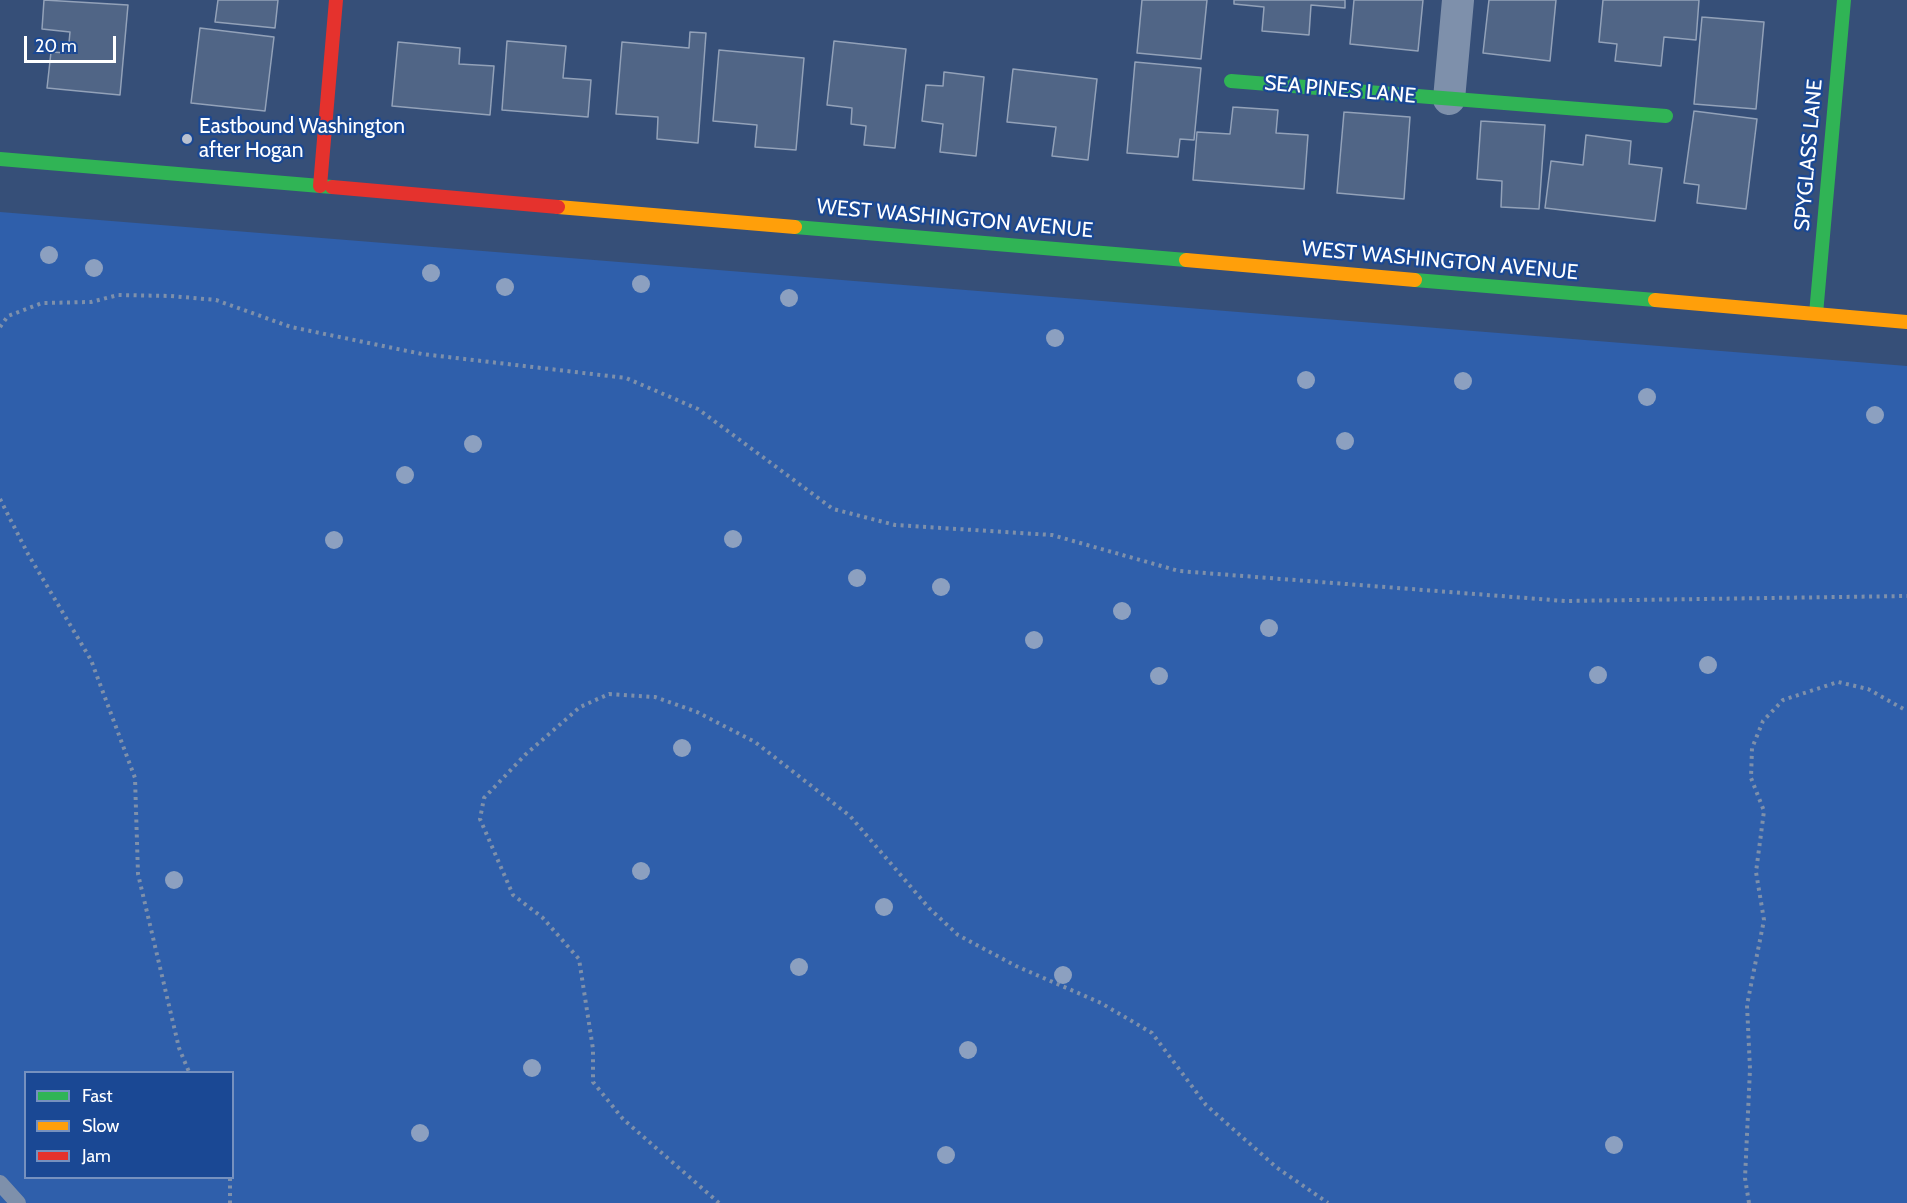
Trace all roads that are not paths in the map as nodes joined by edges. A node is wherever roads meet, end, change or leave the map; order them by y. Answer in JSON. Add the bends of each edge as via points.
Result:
{"nodes":[{"id":1,"x":336,"y":0,"type":"edge"},
{"id":2,"x":1458,"y":0,"type":"edge"},
{"id":3,"x":1844,"y":0,"type":"edge"},
{"id":4,"x":1231,"y":81,"type":"dead end"},
{"id":5,"x":1449,"y":99,"type":"junction"},
{"id":6,"x":1666,"y":116,"type":"dead end"},
{"id":7,"x":0,"y":159,"type":"edge"},
{"id":8,"x":320,"y":186,"type":"junction"},
{"id":9,"x":1816,"y":314,"type":"junction"},
{"id":10,"x":1907,"y":322,"type":"edge"},
{"id":11,"x":0,"y":1183,"type":"edge"},
{"id":12,"x":18,"y":1203,"type":"edge"}],
"edges":[{"from":1,"to":8,"type":"main road"},
{"from":2,"to":5,"type":"street"},
{"from":3,"to":9,"type":"main road","name":"SPYGLASS LANE"},
{"from":4,"to":5,"type":"main road","name":"SEA PINES LANE"},
{"from":5,"to":6,"type":"main road","name":"SEA PINES LANE"},
{"from":7,"to":8,"type":"main road","name":"WEST WASHINGTON AVENUE"},
{"from":8,"to":9,"type":"main road","name":"WEST WASHINGTON AVENUE"},
{"from":9,"to":10,"type":"main road","name":"WEST WASHINGTON AVENUE"},
{"from":11,"to":12,"type":"lane"}]}
